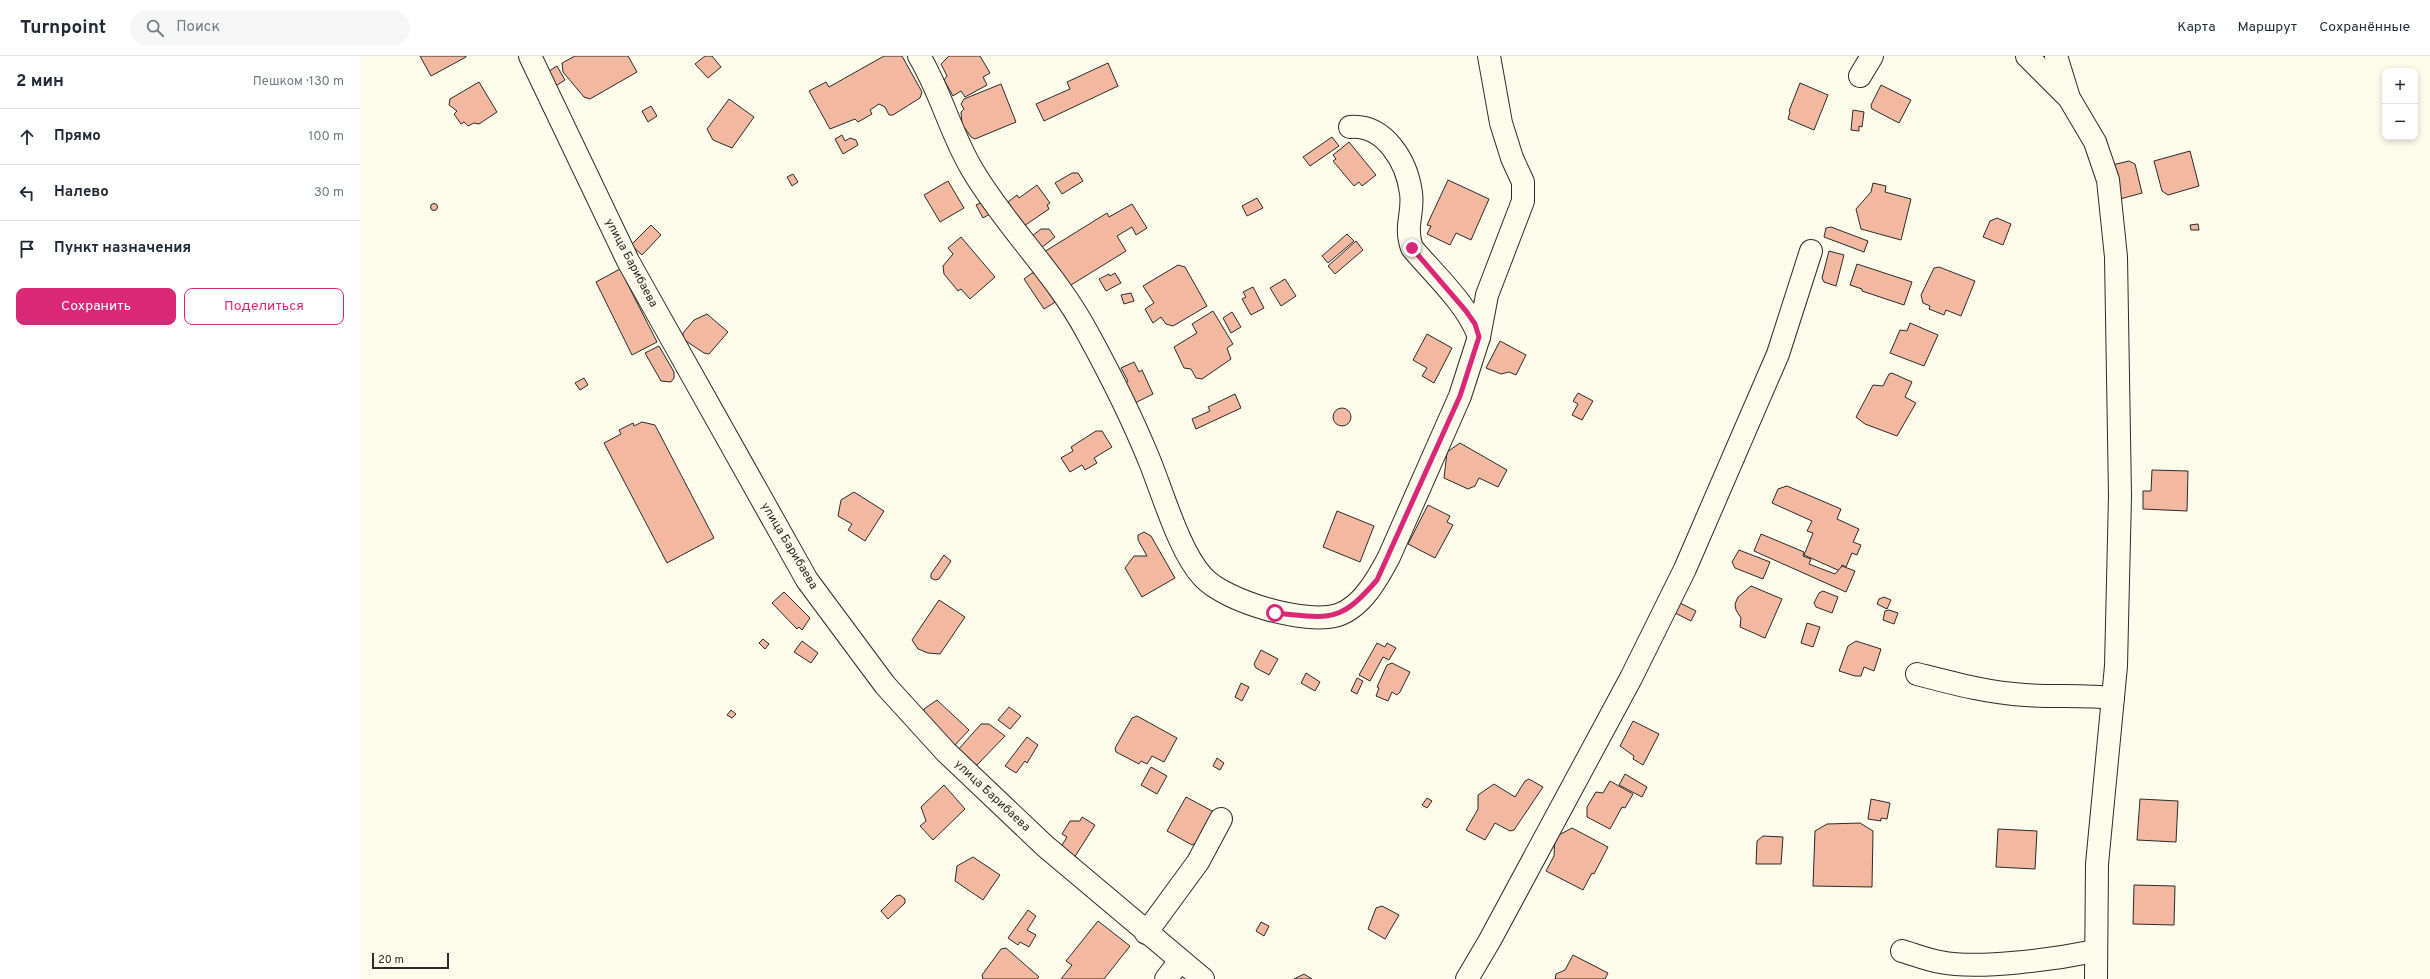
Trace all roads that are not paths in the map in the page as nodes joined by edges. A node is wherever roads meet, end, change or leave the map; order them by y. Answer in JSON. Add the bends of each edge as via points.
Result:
{"nodes":[{"id":1,"x":530,"y":56,"type":"edge"},
{"id":2,"x":919,"y":56,"type":"edge"},
{"id":3,"x":1489,"y":56,"type":"edge"},
{"id":4,"x":1872,"y":56,"type":"edge"},
{"id":5,"x":2028,"y":56,"type":"edge"},
{"id":6,"x":2056,"y":56,"type":"edge"},
{"id":7,"x":1860,"y":76,"type":"dead end"},
{"id":8,"x":2069,"y":98,"type":"junction"},
{"id":9,"x":1350,"y":127,"type":"dead end"},
{"id":10,"x":1811,"y":251,"type":"dead end"},
{"id":11,"x":1479,"y":337,"type":"junction"},
{"id":12,"x":1917,"y":674,"type":"dead end"},
{"id":13,"x":2113,"y":698,"type":"junction"},
{"id":14,"x":1221,"y":818,"type":"dead end"},
{"id":15,"x":1146,"y":933,"type":"junction"},
{"id":16,"x":1902,"y":951,"type":"dead end"},
{"id":17,"x":2095,"y":951,"type":"junction"},
{"id":18,"x":1180,"y":961,"type":"junction"},
{"id":19,"x":1166,"y":979,"type":"edge"},
{"id":20,"x":1203,"y":979,"type":"edge"},
{"id":21,"x":1467,"y":979,"type":"edge"},
{"id":22,"x":2096,"y":979,"type":"edge"}],
"edges":[{"from":1,"to":15,"type":"street","name":"улица Барибаева","via":[[628,261],[807,580],[885,685],[946,752],[1045,846]]},
{"from":2,"to":11,"type":"street","via":[[972,170],[1069,302],[1087,333],[1149,460],[1192,563],[1203,578],[1216,588],[1275,613],[1338,615],[1358,601],[1377,580],[1388,557],[1460,396]]},
{"from":3,"to":11,"type":"street","via":[[1501,123],[1525,191],[1518,218],[1487,295]]},
{"from":4,"to":7,"type":"street"},
{"from":5,"to":8,"type":"street"},
{"from":6,"to":8,"type":"street"},
{"from":8,"to":13,"type":"street","via":[[2095,142],[2108,180],[2116,257],[2120,496]]},
{"from":9,"to":11,"type":"street","via":[[1359,126],[1372,130],[1383,138],[1402,161],[1412,194],[1408,236],[1412,248],[1466,311],[1475,324]]},
{"from":10,"to":21,"type":"street","via":[[1778,354],[1671,600]]},
{"from":12,"to":13,"type":"street","via":[[1958,685],[2023,695]]},
{"from":13,"to":17,"type":"street","via":[[2097,864]]},
{"from":14,"to":15,"type":"street","via":[[1198,862]]},
{"from":15,"to":18,"type":"street","name":"улица Барибаева"},
{"from":16,"to":17,"type":"street","via":[[1941,962],[1986,964],[2071,956]]},
{"from":17,"to":22,"type":"street"},
{"from":18,"to":19,"type":"street"},
{"from":18,"to":20,"type":"street","name":"улица Барибаева"}]}
